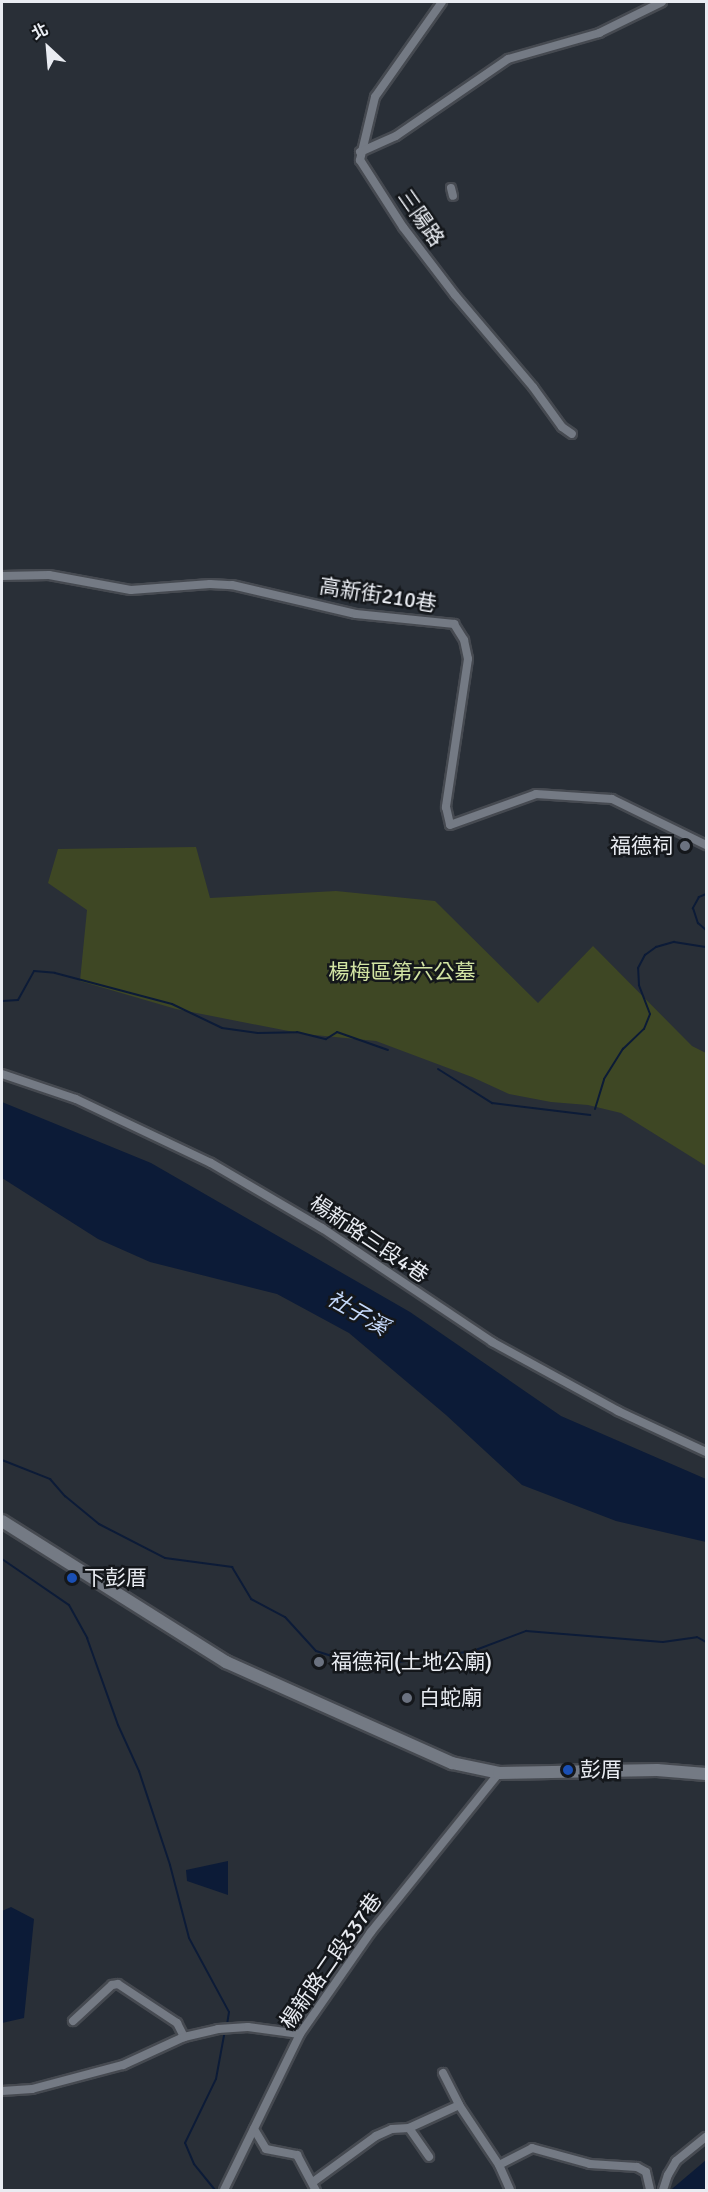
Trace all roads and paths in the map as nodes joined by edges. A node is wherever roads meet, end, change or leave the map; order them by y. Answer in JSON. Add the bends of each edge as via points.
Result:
{"nodes":[{"id":1,"x":442,"y":2,"type":"edge"},
{"id":2,"x":662,"y":2,"type":"edge"},
{"id":3,"x":360,"y":152,"type":"junction"},
{"id":4,"x":572,"y":434,"type":"dead end"},
{"id":5,"x":2,"y":576,"type":"edge"},
{"id":6,"x":706,"y":845,"type":"edge"},
{"id":7,"x":2,"y":1074,"type":"edge"},
{"id":8,"x":706,"y":1452,"type":"edge"},
{"id":9,"x":2,"y":1521,"type":"edge"},
{"id":10,"x":499,"y":1773,"type":"junction"},
{"id":11,"x":706,"y":1774,"type":"edge"},
{"id":12,"x":73,"y":2021,"type":"dead end"},
{"id":13,"x":300,"y":2034,"type":"junction"},
{"id":14,"x":184,"y":2037,"type":"junction"},
{"id":15,"x":443,"y":2073,"type":"dead end"},
{"id":16,"x":2,"y":2091,"type":"edge"},
{"id":17,"x":459,"y":2105,"type":"junction"},
{"id":18,"x":409,"y":2128,"type":"junction"},
{"id":19,"x":254,"y":2129,"type":"junction"},
{"id":20,"x":706,"y":2137,"type":"edge"},
{"id":21,"x":429,"y":2157,"type":"dead end"},
{"id":22,"x":499,"y":2165,"type":"junction"},
{"id":23,"x":314,"y":2186,"type":"edge"},
{"id":24,"x":224,"y":2190,"type":"edge"},
{"id":25,"x":510,"y":2190,"type":"edge"},
{"id":26,"x":650,"y":2190,"type":"edge"},
{"id":27,"x":663,"y":2190,"type":"edge"}],
"edges":[{"from":1,"to":3,"type":"street","via":[[375,97]]},
{"from":2,"to":3,"type":"street","via":[[598,33],[508,59],[396,136]]},
{"from":3,"to":4,"type":"street","name":"三陽路","via":[[360,160],[403,227],[483,331]]},
{"from":5,"to":6,"type":"street","name":"高新街210巷","via":[[49,575],[131,590],[232,585],[356,614],[454,624],[464,640],[468,659],[446,807],[450,825],[536,794],[612,799]]},
{"from":7,"to":8,"type":"street","name":"楊新路三段4巷","via":[[76,1099],[211,1163],[322,1228],[492,1342],[618,1411]]},
{"from":9,"to":10,"type":"main road","via":[[226,1662],[452,1763]]},
{"from":10,"to":11,"type":"main road","via":[[657,1770]]},
{"from":10,"to":13,"type":"street","name":"楊新路二段337巷","via":[[371,1932]]},
{"from":12,"to":14,"type":"street","via":[[112,1985],[118,1984],[177,2023]]},
{"from":13,"to":14,"type":"street","via":[[248,2027]]},
{"from":13,"to":19,"type":"street","name":"楊新路二段337巷"},
{"from":14,"to":16,"type":"street","via":[[123,2065],[32,2089]]},
{"from":15,"to":17,"type":"street"},
{"from":17,"to":18,"type":"street"},
{"from":17,"to":22,"type":"street"},
{"from":18,"to":21,"type":"street"},
{"from":18,"to":23,"type":"street","via":[[392,2129],[376,2136]]},
{"from":19,"to":23,"type":"street","via":[[266,2149],[297,2155]]},
{"from":19,"to":24,"type":"street","name":"楊新路二段337巷"},
{"from":20,"to":27,"type":"street","via":[[676,2161]]},
{"from":22,"to":25,"type":"street"},
{"from":22,"to":26,"type":"street","via":[[532,2148],[590,2164],[638,2167],[645,2172]]}]}
